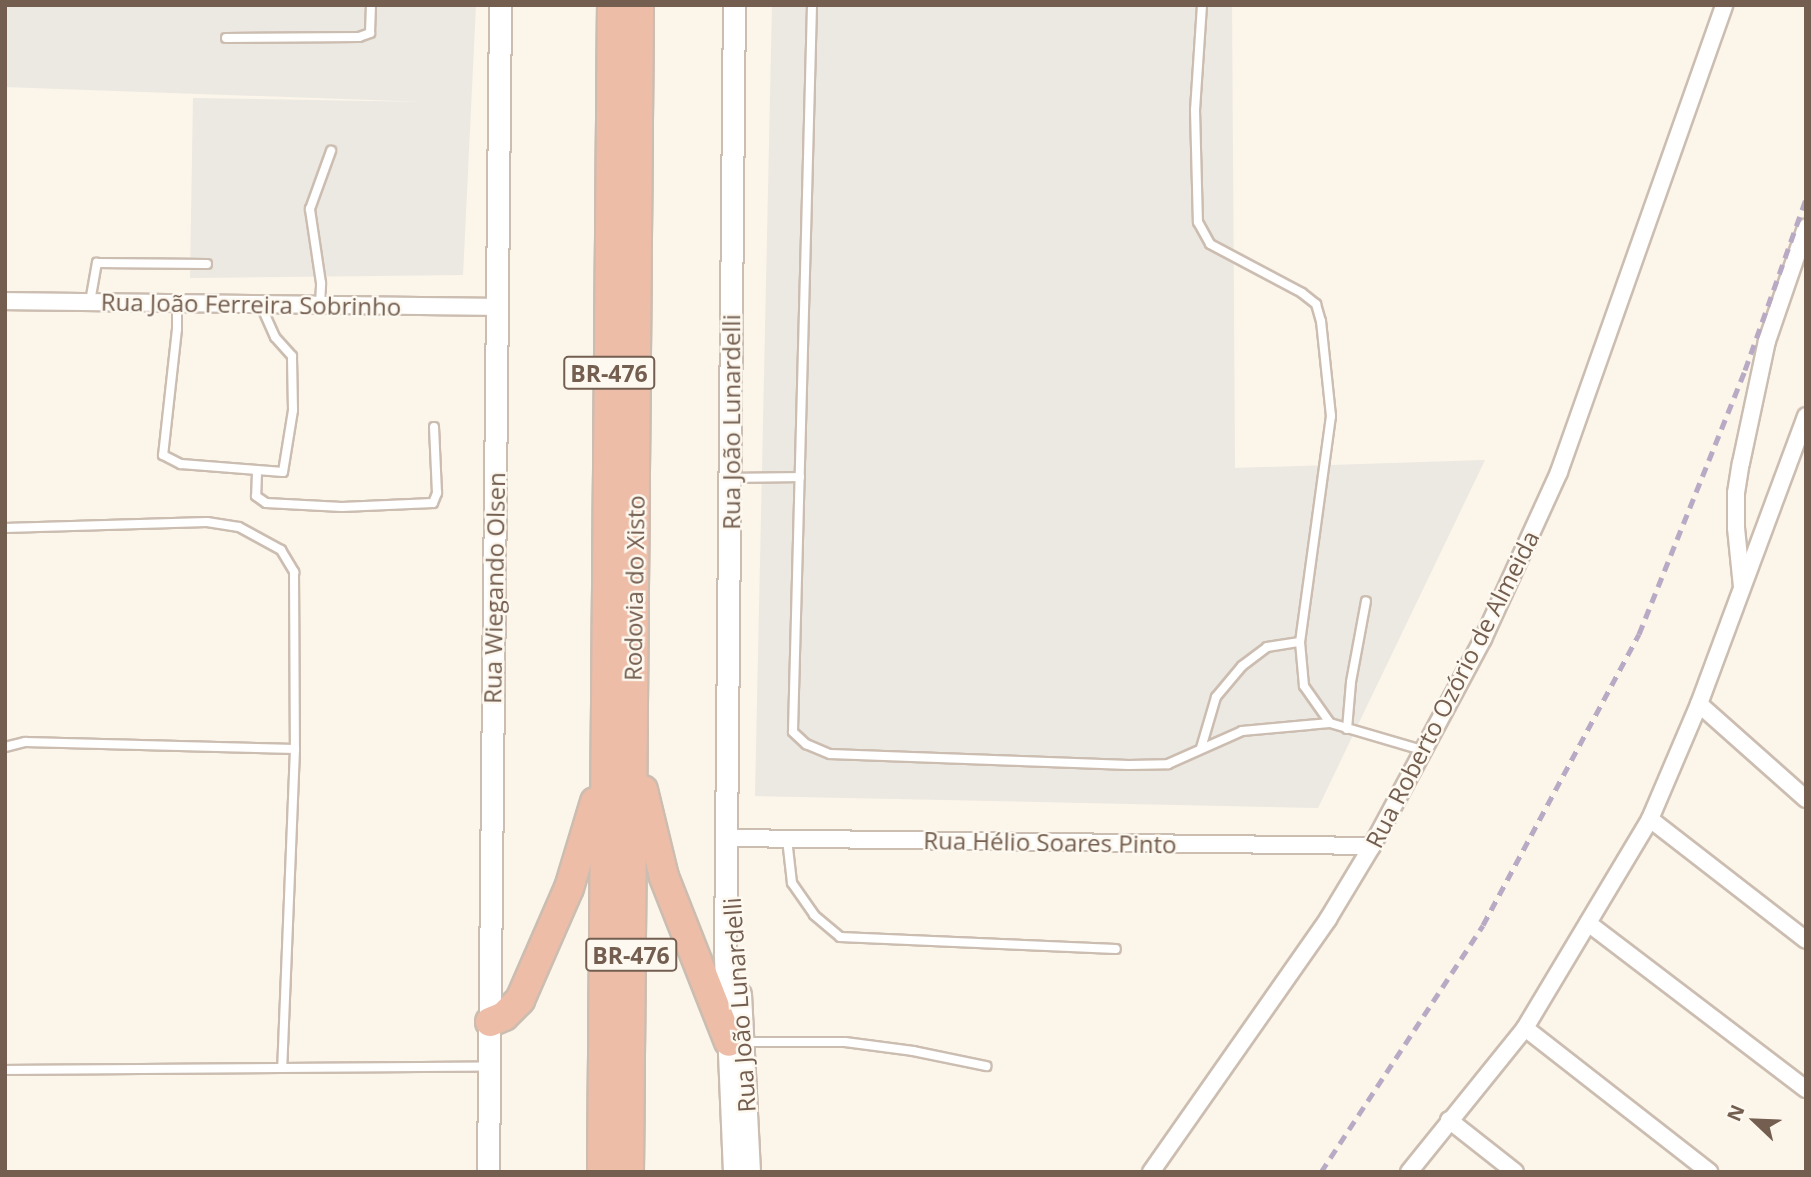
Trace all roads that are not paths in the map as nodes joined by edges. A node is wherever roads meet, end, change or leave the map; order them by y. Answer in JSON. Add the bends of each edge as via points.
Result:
{"nodes":[{"id":1,"x":371,"y":5,"type":"edge"},
{"id":2,"x":500,"y":5,"type":"edge"},
{"id":3,"x":612,"y":5,"type":"edge"},
{"id":4,"x":639,"y":5,"type":"edge"},
{"id":5,"x":734,"y":5,"type":"edge"},
{"id":6,"x":811,"y":5,"type":"edge"},
{"id":7,"x":1202,"y":5,"type":"edge"},
{"id":8,"x":1724,"y":5,"type":"edge"},
{"id":9,"x":226,"y":38,"type":"dead end"},
{"id":10,"x":331,"y":151,"type":"dead end"},
{"id":11,"x":1806,"y":228,"type":"edge"},
{"id":12,"x":207,"y":264,"type":"dead end"},
{"id":13,"x":5,"y":302,"type":"edge"},
{"id":14,"x":90,"y":302,"type":"junction"},
{"id":15,"x":177,"y":303,"type":"junction"},
{"id":16,"x":261,"y":304,"type":"junction"},
{"id":17,"x":320,"y":305,"type":"junction"},
{"id":18,"x":497,"y":307,"type":"junction"},
{"id":19,"x":1806,"y":416,"type":"edge"},
{"id":20,"x":434,"y":427,"type":"dead end"},
{"id":21,"x":1802,"y":443,"type":"edge"},
{"id":22,"x":257,"y":472,"type":"junction"},
{"id":23,"x":800,"y":477,"type":"junction"},
{"id":24,"x":731,"y":478,"type":"junction"},
{"id":25,"x":5,"y":528,"type":"edge"},
{"id":26,"x":1743,"y":590,"type":"junction"},
{"id":27,"x":1366,"y":601,"type":"dead end"},
{"id":28,"x":1300,"y":642,"type":"junction"},
{"id":29,"x":1699,"y":704,"type":"junction"},
{"id":30,"x":1330,"y":723,"type":"junction"},
{"id":31,"x":1348,"y":729,"type":"junction"},
{"id":32,"x":619,"y":739,"type":"junction"},
{"id":33,"x":5,"y":747,"type":"edge"},
{"id":34,"x":1201,"y":748,"type":"junction"},
{"id":35,"x":295,"y":749,"type":"junction"},
{"id":36,"x":1425,"y":751,"type":"junction"},
{"id":37,"x":1806,"y":799,"type":"edge"},
{"id":38,"x":1650,"y":818,"type":"junction"},
{"id":39,"x":728,"y":838,"type":"junction"},
{"id":40,"x":787,"y":839,"type":"junction"},
{"id":41,"x":1373,"y":846,"type":"junction"},
{"id":42,"x":1588,"y":923,"type":"junction"},
{"id":43,"x":1806,"y":940,"type":"edge"},
{"id":44,"x":1116,"y":949,"type":"dead end"},
{"id":45,"x":490,"y":1023,"type":"junction"},
{"id":46,"x":1525,"y":1028,"type":"junction"},
{"id":47,"x":736,"y":1042,"type":"junction"},
{"id":48,"x":986,"y":1066,"type":"dead end"},
{"id":49,"x":489,"y":1067,"type":"junction"},
{"id":50,"x":282,"y":1068,"type":"junction"},
{"id":51,"x":5,"y":1070,"type":"edge"},
{"id":52,"x":1806,"y":1089,"type":"edge"},
{"id":53,"x":1449,"y":1120,"type":"junction"},
{"id":54,"x":488,"y":1172,"type":"edge"},
{"id":55,"x":602,"y":1172,"type":"edge"},
{"id":56,"x":629,"y":1172,"type":"edge"},
{"id":57,"x":734,"y":1172,"type":"edge"},
{"id":58,"x":749,"y":1172,"type":"edge"},
{"id":59,"x":1151,"y":1172,"type":"edge"},
{"id":60,"x":1409,"y":1172,"type":"edge"},
{"id":61,"x":1515,"y":1172,"type":"edge"},
{"id":62,"x":1709,"y":1172,"type":"edge"}],
"edges":[{"from":1,"to":9,"type":"lane","via":[[370,33],[359,37]]},
{"from":2,"to":18,"type":"street","name":"Rua Wiegando Olsen"},
{"from":3,"to":32,"type":"highway","name":"Rodovia do Xisto","number":"BR-476"},
{"from":4,"to":32,"type":"highway","name":"Rodovia do Xisto","number":"BR-476"},
{"from":5,"to":24,"type":"street","name":"Rua João Lunardelli"},
{"from":6,"to":23,"type":"lane"},
{"from":7,"to":28,"type":"lane","via":[[1195,110],[1198,222],[1210,244],[1302,292],[1316,304],[1321,321],[1331,416]]},
{"from":8,"to":36,"type":"street","name":"Rua Roberto Ozório de Almeida","via":[[1559,472],[1483,639]]},
{"from":10,"to":17,"type":"lane","via":[[310,209]]},
{"from":11,"to":26,"type":"street","via":[[1767,341],[1741,463],[1736,528]]},
{"from":12,"to":14,"type":"lane","via":[[97,263]]},
{"from":13,"to":14,"type":"street","name":"Rua João Ferreira Sobrinho"},
{"from":14,"to":15,"type":"street","name":"Rua João Ferreira Sobrinho"},
{"from":15,"to":16,"type":"street","name":"Rua João Ferreira Sobrinho"},
{"from":15,"to":22,"type":"lane","via":[[163,455],[181,464]]},
{"from":16,"to":17,"type":"street","name":"Rua João Ferreira Sobrinho"},
{"from":16,"to":22,"type":"lane","via":[[275,337],[292,356],[293,410],[283,472]]},
{"from":17,"to":18,"type":"street","name":"Rua João Ferreira Sobrinho"},
{"from":18,"to":45,"type":"street","name":"Rua Wiegando Olsen"},
{"from":19,"to":21,"type":"street"},
{"from":20,"to":22,"type":"lane","via":[[437,493],[433,503],[342,507],[266,503],[256,496]]},
{"from":21,"to":26,"type":"street"},
{"from":23,"to":24,"type":"lane"},
{"from":23,"to":34,"type":"lane","via":[[793,733],[806,744],[830,754],[1129,765],[1168,764]]},
{"from":24,"to":39,"type":"street","name":"Rua João Lunardelli"},
{"from":25,"to":35,"type":"lane","via":[[207,522],[239,527],[281,550],[294,572]]},
{"from":26,"to":29,"type":"street"},
{"from":27,"to":31,"type":"lane","via":[[1351,682]]},
{"from":28,"to":30,"type":"lane","via":[[1304,686]]},
{"from":28,"to":34,"type":"lane","via":[[1267,647],[1242,666],[1216,697]]},
{"from":29,"to":37,"type":"street"},
{"from":29,"to":38,"type":"street"},
{"from":30,"to":31,"type":"lane"},
{"from":30,"to":34,"type":"lane","via":[[1242,731]]},
{"from":31,"to":36,"type":"lane"},
{"from":32,"to":45,"type":"highway","via":[[569,888],[520,1000]]},
{"from":32,"to":47,"type":"highway","via":[[658,859]]},
{"from":32,"to":55,"type":"highway","name":"Rodovia do Xisto","number":"BR-476"},
{"from":32,"to":56,"type":"highway","name":"Rodovia do Xisto","number":"BR-476"},
{"from":33,"to":35,"type":"lane","via":[[25,742]]},
{"from":35,"to":50,"type":"lane"},
{"from":36,"to":41,"type":"street","name":"Rua Roberto Ozório de Almeida"},
{"from":38,"to":42,"type":"street"},
{"from":38,"to":43,"type":"street"},
{"from":39,"to":40,"type":"street","name":"Rua Hélio Soares Pinto"},
{"from":39,"to":47,"type":"street","name":"Rua João Lunardelli","via":[[725,953]]},
{"from":40,"to":41,"type":"street","name":"Rua Hélio Soares Pinto"},
{"from":40,"to":44,"type":"lane","via":[[792,883],[814,915],[840,937]]},
{"from":41,"to":59,"type":"street","name":"Rua Roberto Ozório de Almeida","via":[[1289,979]]},
{"from":42,"to":46,"type":"street"},
{"from":42,"to":52,"type":"street"},
{"from":45,"to":49,"type":"street","name":"Rua Wiegando Olsen"},
{"from":46,"to":53,"type":"street"},
{"from":46,"to":62,"type":"street"},
{"from":47,"to":48,"type":"lane","via":[[845,1042]]},
{"from":47,"to":57,"type":"street","name":"Rua João Lunardelli"},
{"from":47,"to":58,"type":"street","name":"Rua João Lunardelli"},
{"from":49,"to":50,"type":"lane"},
{"from":49,"to":54,"type":"street","name":"Rua Wiegando Olsen"},
{"from":50,"to":51,"type":"lane"},
{"from":53,"to":60,"type":"street"},
{"from":53,"to":61,"type":"street"}]}
